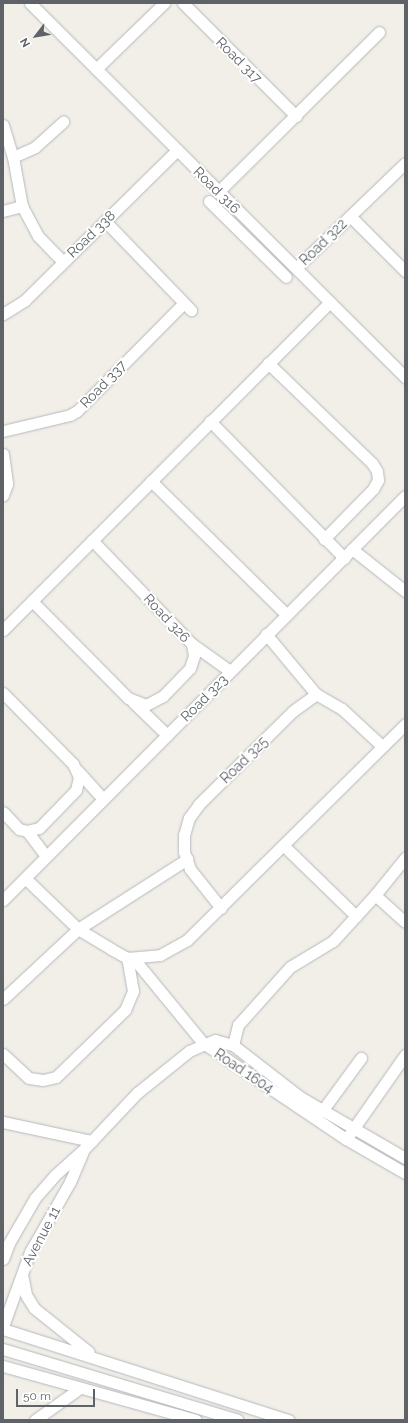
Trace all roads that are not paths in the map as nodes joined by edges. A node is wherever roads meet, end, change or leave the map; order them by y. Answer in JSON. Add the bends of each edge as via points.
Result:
{"nodes":[{"id":1,"x":30,"y":3,"type":"edge"},
{"id":2,"x":164,"y":3,"type":"edge"},
{"id":3,"x":183,"y":3,"type":"edge"},
{"id":4,"x":379,"y":32,"type":"dead end"},
{"id":5,"x":96,"y":69,"type":"junction"},
{"id":6,"x":296,"y":116,"type":"junction"},
{"id":7,"x":63,"y":122,"type":"dead end"},
{"id":8,"x":3,"y":125,"type":"edge"},
{"id":9,"x":177,"y":150,"type":"junction"},
{"id":10,"x":14,"y":157,"type":"junction"},
{"id":11,"x":405,"y":162,"type":"edge"},
{"id":12,"x":218,"y":192,"type":"junction"},
{"id":13,"x":209,"y":201,"type":"dead end"},
{"id":14,"x":22,"y":206,"type":"junction"},
{"id":15,"x":3,"y":211,"type":"edge"},
{"id":16,"x":350,"y":216,"type":"junction"},
{"id":17,"x":105,"y":221,"type":"junction"},
{"id":18,"x":62,"y":262,"type":"junction"},
{"id":19,"x":296,"y":268,"type":"junction"},
{"id":20,"x":405,"y":270,"type":"edge"},
{"id":21,"x":286,"y":277,"type":"dead end"},
{"id":22,"x":330,"y":302,"type":"junction"},
{"id":23,"x":3,"y":314,"type":"edge"},
{"id":24,"x":268,"y":363,"type":"junction"},
{"id":25,"x":403,"y":372,"type":"edge"},
{"id":26,"x":210,"y":421,"type":"junction"},
{"id":27,"x":3,"y":431,"type":"edge"},
{"id":28,"x":3,"y":454,"type":"edge"},
{"id":29,"x":151,"y":481,"type":"junction"},
{"id":30,"x":3,"y":495,"type":"edge"},
{"id":31,"x":405,"y":496,"type":"edge"},
{"id":32,"x":324,"y":539,"type":"junction"},
{"id":33,"x":92,"y":540,"type":"junction"},
{"id":34,"x":352,"y":549,"type":"junction"},
{"id":35,"x":344,"y":558,"type":"junction"},
{"id":36,"x":405,"y":591,"type":"edge"},
{"id":37,"x":32,"y":601,"type":"junction"},
{"id":38,"x":286,"y":614,"type":"junction"},
{"id":39,"x":3,"y":630,"type":"edge"},
{"id":40,"x":266,"y":634,"type":"junction"},
{"id":41,"x":192,"y":644,"type":"junction"},
{"id":42,"x":230,"y":671,"type":"junction"},
{"id":43,"x":3,"y":693,"type":"edge"},
{"id":44,"x":316,"y":694,"type":"junction"},
{"id":45,"x":133,"y":702,"type":"junction"},
{"id":46,"x":405,"y":724,"type":"edge"},
{"id":47,"x":167,"y":735,"type":"junction"},
{"id":48,"x":382,"y":746,"type":"junction"},
{"id":49,"x":77,"y":770,"type":"junction"},
{"id":50,"x":103,"y":799,"type":"junction"},
{"id":51,"x":3,"y":812,"type":"edge"},
{"id":52,"x":26,"y":831,"type":"junction"},
{"id":53,"x":283,"y":845,"type":"junction"},
{"id":54,"x":46,"y":856,"type":"junction"},
{"id":55,"x":405,"y":858,"type":"edge"},
{"id":56,"x":187,"y":859,"type":"junction"},
{"id":57,"x":25,"y":878,"type":"junction"},
{"id":58,"x":375,"y":895,"type":"junction"},
{"id":59,"x":3,"y":900,"type":"edge"},
{"id":60,"x":221,"y":908,"type":"junction"},
{"id":61,"x":356,"y":916,"type":"junction"},
{"id":62,"x":405,"y":922,"type":"edge"},
{"id":63,"x":78,"y":929,"type":"junction"},
{"id":64,"x":131,"y":959,"type":"junction"},
{"id":65,"x":3,"y":999,"type":"edge"},
{"id":66,"x":203,"y":1043,"type":"junction"},
{"id":67,"x":233,"y":1045,"type":"junction"},
{"id":68,"x":3,"y":1054,"type":"edge"},
{"id":69,"x":405,"y":1054,"type":"edge"},
{"id":70,"x":361,"y":1058,"type":"dead end"},
{"id":71,"x":322,"y":1111,"type":"junction"},
{"id":72,"x":3,"y":1122,"type":"edge"},
{"id":73,"x":349,"y":1135,"type":"junction"},
{"id":74,"x":89,"y":1144,"type":"junction"},
{"id":75,"x":405,"y":1158,"type":"edge"},
{"id":76,"x":405,"y":1173,"type":"edge"},
{"id":77,"x":6,"y":1246,"type":"edge"},
{"id":78,"x":3,"y":1259,"type":"edge"},
{"id":79,"x":22,"y":1271,"type":"junction"},
{"id":80,"x":3,"y":1327,"type":"edge"},
{"id":81,"x":3,"y":1349,"type":"edge"},
{"id":82,"x":94,"y":1356,"type":"junction"},
{"id":83,"x":3,"y":1366,"type":"edge"},
{"id":84,"x":55,"y":1381,"type":"junction"},
{"id":85,"x":80,"y":1388,"type":"junction"},
{"id":86,"x":59,"y":1401,"type":"junction"},
{"id":87,"x":35,"y":1420,"type":"edge"},
{"id":88,"x":195,"y":1420,"type":"edge"},
{"id":89,"x":238,"y":1420,"type":"edge"},
{"id":90,"x":289,"y":1420,"type":"edge"}],
"edges":[{"from":1,"to":5,"type":"street","name":"Road 316"},
{"from":2,"to":5,"type":"street"},
{"from":3,"to":6,"type":"street","name":"Road 317"},
{"from":4,"to":6,"type":"street"},
{"from":5,"to":9,"type":"street","name":"Road 316"},
{"from":6,"to":12,"type":"street"},
{"from":7,"to":10,"type":"street","via":[[35,147]]},
{"from":8,"to":10,"type":"street"},
{"from":9,"to":12,"type":"street","name":"Road 316"},
{"from":9,"to":17,"type":"street","name":"Road 338"},
{"from":10,"to":14,"type":"street"},
{"from":11,"to":16,"type":"street","name":"Road 322"},
{"from":12,"to":19,"type":"street","name":"Road 316"},
{"from":13,"to":21,"type":"street"},
{"from":14,"to":15,"type":"street"},
{"from":14,"to":18,"type":"street","via":[[38,236]]},
{"from":16,"to":19,"type":"street","name":"Road 322"},
{"from":16,"to":20,"type":"street","name":"Road 322"},
{"from":17,"to":18,"type":"street","name":"Road 338"},
{"from":17,"to":27,"type":"street","name":"Road 337","via":[[187,306],[77,411],[70,415]]},
{"from":18,"to":23,"type":"street","name":"Road 338","via":[[25,300]]},
{"from":19,"to":22,"type":"street","name":"Road 316"},
{"from":22,"to":24,"type":"street"},
{"from":22,"to":25,"type":"street","name":"Road 316"},
{"from":24,"to":26,"type":"street"},
{"from":24,"to":32,"type":"street","via":[[372,463],[377,471],[378,480],[373,489]]},
{"from":26,"to":29,"type":"street"},
{"from":26,"to":32,"type":"street"},
{"from":28,"to":30,"type":"street","via":[[7,484]]},
{"from":29,"to":33,"type":"street"},
{"from":29,"to":38,"type":"street"},
{"from":31,"to":34,"type":"street","name":"Road 323"},
{"from":32,"to":35,"type":"street"},
{"from":33,"to":37,"type":"street"},
{"from":33,"to":41,"type":"street","name":"Road 326"},
{"from":34,"to":35,"type":"street","name":"Road 323"},
{"from":34,"to":36,"type":"street"},
{"from":35,"to":38,"type":"street","name":"Road 323"},
{"from":37,"to":39,"type":"street"},
{"from":37,"to":45,"type":"street"},
{"from":38,"to":40,"type":"street","name":"Road 323"},
{"from":40,"to":42,"type":"street","name":"Road 323"},
{"from":40,"to":44,"type":"street"},
{"from":41,"to":42,"type":"street"},
{"from":41,"to":45,"type":"street","name":"Road 326","via":[[193,662],[163,696],[152,703]]},
{"from":42,"to":47,"type":"street","name":"Road 323"},
{"from":43,"to":49,"type":"street"},
{"from":44,"to":48,"type":"street","via":[[342,709]]},
{"from":44,"to":56,"type":"street","name":"Road 325","via":[[293,711],[199,804],[189,818],[184,835]]},
{"from":45,"to":47,"type":"street"},
{"from":46,"to":48,"type":"street"},
{"from":47,"to":50,"type":"street","name":"Road 323"},
{"from":48,"to":53,"type":"street"},
{"from":49,"to":50,"type":"street"},
{"from":49,"to":52,"type":"street","via":[[79,777],[76,790],[45,824],[33,831]]},
{"from":50,"to":54,"type":"street","name":"Road 323"},
{"from":51,"to":52,"type":"street","via":[[19,829]]},
{"from":52,"to":54,"type":"street"},
{"from":53,"to":60,"type":"street"},
{"from":53,"to":61,"type":"street"},
{"from":54,"to":57,"type":"street","name":"Road 323"},
{"from":55,"to":58,"type":"street"},
{"from":56,"to":60,"type":"street","name":"Road 325","via":[[200,884]]},
{"from":56,"to":63,"type":"street"},
{"from":57,"to":59,"type":"street","name":"Road 323"},
{"from":57,"to":63,"type":"street"},
{"from":58,"to":61,"type":"street"},
{"from":58,"to":62,"type":"street"},
{"from":60,"to":64,"type":"street","via":[[174,949],[160,955]]},
{"from":61,"to":67,"type":"street","via":[[327,946],[290,967],[238,1025]]},
{"from":63,"to":64,"type":"street"},
{"from":63,"to":65,"type":"street"},
{"from":64,"to":66,"type":"street"},
{"from":64,"to":68,"type":"street","via":[[133,991],[125,1010],[56,1077],[42,1080],[29,1078]]},
{"from":66,"to":67,"type":"street","name":"Road 1604","via":[[215,1040]]},
{"from":66,"to":73,"type":"street","name":"Road 1604"},
{"from":66,"to":74,"type":"street","name":"Avenue 11","via":[[189,1051],[137,1093]]},
{"from":67,"to":71,"type":"street","name":"Road 1604"},
{"from":69,"to":73,"type":"street"},
{"from":70,"to":71,"type":"street"},
{"from":71,"to":73,"type":"street","name":"Road 1604"},
{"from":72,"to":74,"type":"street"},
{"from":73,"to":75,"type":"street","name":"Road 1604"},
{"from":73,"to":76,"type":"street","name":"Road 1604"},
{"from":74,"to":77,"type":"street","name":"Avenue 11","via":[[55,1175],[35,1198]]},
{"from":74,"to":79,"type":"street","name":"Avenue 11"},
{"from":77,"to":78,"type":"street","name":"Avenue 11"},
{"from":79,"to":80,"type":"street","name":"Avenue 11"},
{"from":79,"to":82,"type":"street","via":[[26,1295],[34,1308]]},
{"from":80,"to":82,"type":"street"},
{"from":81,"to":89,"type":"street"},
{"from":82,"to":90,"type":"street"},
{"from":83,"to":84,"type":"street"},
{"from":84,"to":85,"type":"street"},
{"from":84,"to":86,"type":"street","via":[[59,1390]]},
{"from":85,"to":86,"type":"street"},
{"from":85,"to":88,"type":"street"},
{"from":86,"to":87,"type":"street"}]}
